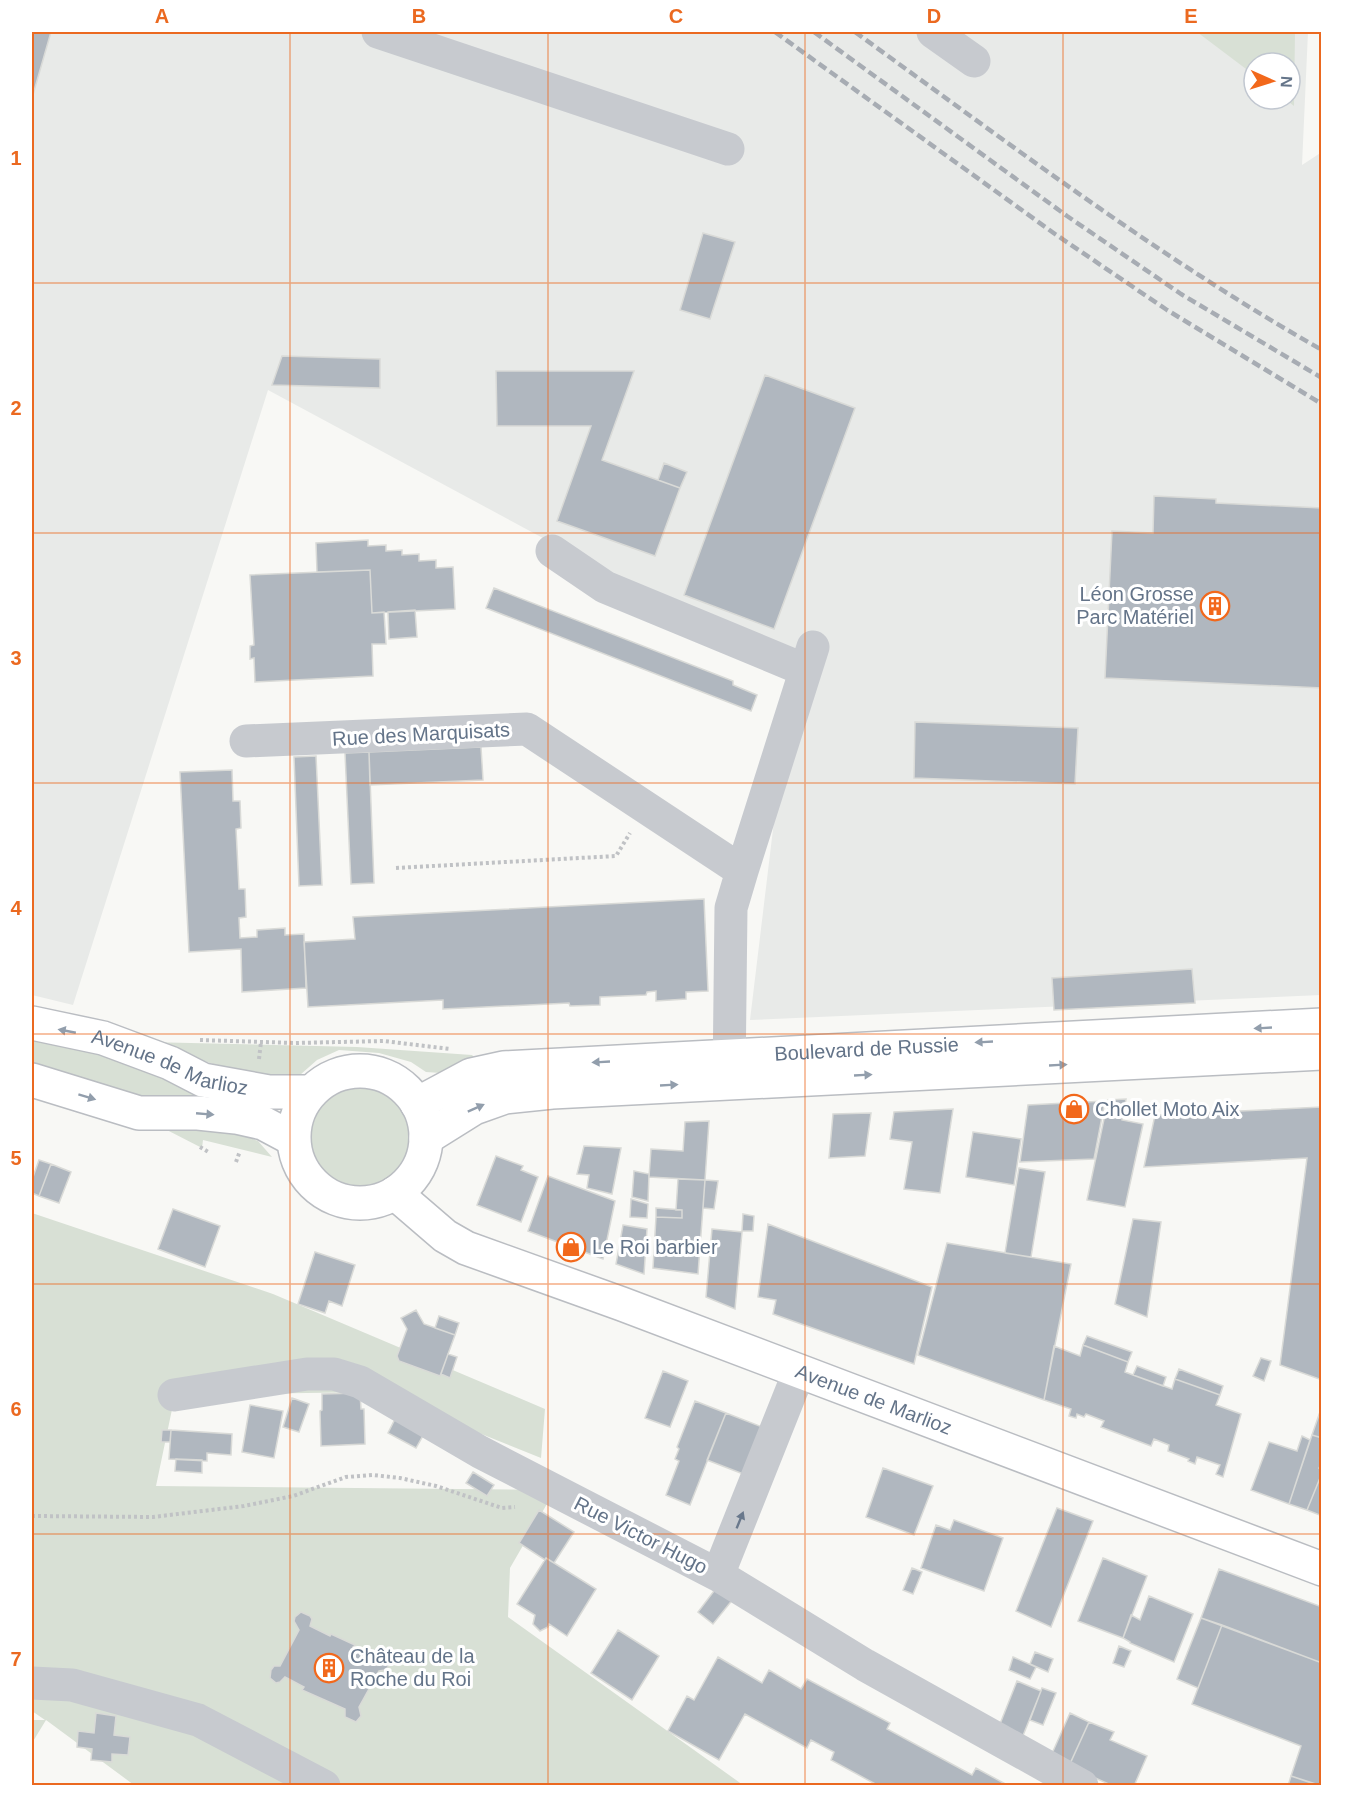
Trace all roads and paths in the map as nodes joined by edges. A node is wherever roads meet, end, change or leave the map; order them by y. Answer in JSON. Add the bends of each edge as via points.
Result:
{"nodes":[{"id":1,"x":378,"y":32,"type":"edge"},
{"id":2,"x":933,"y":32,"type":"edge"},
{"id":3,"x":974,"y":61,"type":"dead end"},
{"id":4,"x":728,"y":149,"type":"dead end"},
{"id":5,"x":552,"y":551,"type":"dead end"},
{"id":6,"x":246,"y":741,"type":"dead end"},
{"id":7,"x":645,"y":807,"type":"junction"},
{"id":8,"x":396,"y":868,"type":"dead end"},
{"id":9,"x":742,"y":871,"type":"junction"},
{"id":10,"x":32,"y":1023,"type":"edge"},
{"id":11,"x":1322,"y":1025,"type":"edge"},
{"id":12,"x":193,"y":1040,"type":"dead end"},
{"id":13,"x":453,"y":1050,"type":"dead end"},
{"id":14,"x":1322,"y":1053,"type":"edge"},
{"id":15,"x":729,"y":1068,"type":"junction"},
{"id":16,"x":32,"y":1080,"type":"edge"},
{"id":17,"x":310,"y":1092,"type":"junction"},
{"id":18,"x":417,"y":1104,"type":"junction"},
{"id":19,"x":426,"y":1138,"type":"junction"},
{"id":20,"x":293,"y":1139,"type":"junction"},
{"id":21,"x":406,"y":1182,"type":"junction"},
{"id":22,"x":799,"y":1372,"type":"junction"},
{"id":23,"x":174,"y":1395,"type":"dead end"},
{"id":24,"x":555,"y":1490,"type":"junction"},
{"id":25,"x":32,"y":1516,"type":"edge"},
{"id":26,"x":1322,"y":1569,"type":"edge"},
{"id":27,"x":718,"y":1575,"type":"junction"},
{"id":28,"x":32,"y":1683,"type":"edge"},
{"id":29,"x":324,"y":1785,"type":"edge"},
{"id":30,"x":1082,"y":1785,"type":"edge"}],
"edges":[{"from":1,"to":4,"type":"street"},
{"from":2,"to":3,"type":"street"},
{"from":5,"to":9,"type":"street","via":[[605,587],[809,658]]},
{"from":6,"to":7,"type":"street","name":"Rue des Marquisats","via":[[527,729]]},
{"from":7,"to":8,"type":"path","via":[[616,856]]},
{"from":7,"to":9,"type":"street","name":"Rue des Marquisats"},
{"from":9,"to":15,"type":"street","via":[[731,908]]},
{"from":17,"to":10,"type":"main road","name":"Avenue de Marlioz","one_way":true,"via":[[269,1092],[203,1080],[103,1038]]},
{"from":11,"to":15,"type":"main road","name":"Boulevard de Russie","one_way":true},
{"from":12,"to":13,"type":"path","via":[[384,1041]]},
{"from":15,"to":14,"type":"main road","name":"Boulevard de Russie","one_way":true},
{"from":15,"to":18,"type":"main road","name":"Boulevard de Russie","one_way":true,"via":[[503,1068],[471,1075]]},
{"from":19,"to":15,"type":"main road","name":"Boulevard de Russie","one_way":true,"via":[[474,1108],[505,1097]]},
{"from":16,"to":20,"type":"main road","name":"Avenue de Marlioz","one_way":true,"via":[[139,1113],[237,1117],[263,1123]]},
{"from":17,"to":18,"type":"main road","via":[[338,1074],[361,1071],[383,1075],[403,1087]]},
{"from":17,"to":20,"type":"main road","via":[[298,1113]]},
{"from":18,"to":19,"type":"main road"},
{"from":19,"to":21,"type":"main road","via":[[424,1155]]},
{"from":20,"to":21,"type":"main road","via":[[303,1171],[315,1186],[333,1197],[354,1203],[376,1202]]},
{"from":21,"to":22,"type":"main road","name":"Avenue de Marlioz","via":[[429,1222],[466,1248]]},
{"from":22,"to":26,"type":"main road","name":"Avenue de Marlioz"},
{"from":27,"to":22,"type":"street","one_way":true},
{"from":23,"to":24,"type":"street","name":"Rue Victor Hugo","via":[[307,1374],[334,1374],[360,1382],[480,1452]]},
{"from":24,"to":25,"type":"path","via":[[502,1508],[436,1486],[373,1475],[346,1477],[293,1496],[244,1506],[153,1517]]},
{"from":24,"to":27,"type":"street","name":"Rue Victor Hugo"},
{"from":27,"to":30,"type":"street","name":"Rue Victor Hugo","via":[[865,1665]]},
{"from":28,"to":29,"type":"street","via":[[72,1685],[198,1719]]}]}
